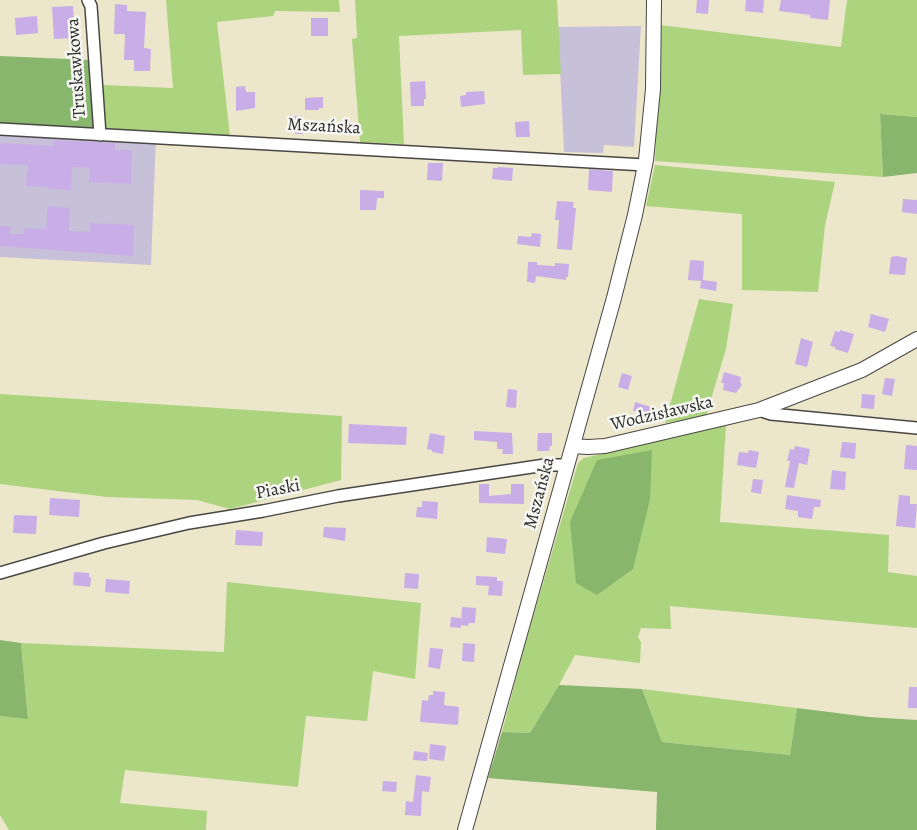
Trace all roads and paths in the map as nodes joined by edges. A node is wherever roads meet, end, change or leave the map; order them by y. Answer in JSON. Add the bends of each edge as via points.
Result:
{"nodes":[{"id":1,"x":88,"y":0,"type":"edge"},
{"id":2,"x":654,"y":0,"type":"edge"},
{"id":3,"x":0,"y":128,"type":"edge"},
{"id":4,"x":100,"y":135,"type":"junction"},
{"id":5,"x":646,"y":165,"type":"junction"},
{"id":6,"x":917,"y":339,"type":"edge"},
{"id":7,"x":759,"y":410,"type":"junction"},
{"id":8,"x":917,"y":428,"type":"edge"},
{"id":9,"x":573,"y":446,"type":"junction"},
{"id":10,"x":568,"y":465,"type":"junction"},
{"id":11,"x":0,"y":573,"type":"edge"},
{"id":12,"x":465,"y":830,"type":"edge"}],
"edges":[{"from":1,"to":4,"type":"street","name":"Truskawkowa"},
{"from":2,"to":5,"type":"street","name":"Mszańska","via":[[653,89]]},
{"from":3,"to":4,"type":"street","name":"Mszańska"},
{"from":4,"to":5,"type":"street","name":"Mszańska"},
{"from":5,"to":9,"type":"street","name":"Mszańska"},
{"from":6,"to":7,"type":"street","name":"Wodzisławska","via":[[862,370]]},
{"from":7,"to":8,"type":"street","name":"Wodzisławska","via":[[771,414]]},
{"from":7,"to":9,"type":"street","name":"Wodzisławska","via":[[605,446]]},
{"from":9,"to":10,"type":"street","name":"Mszańska"},
{"from":10,"to":11,"type":"street","name":"Piaski","via":[[545,465],[348,495],[189,523]]},
{"from":10,"to":12,"type":"street","name":"Mszańska"}]}
